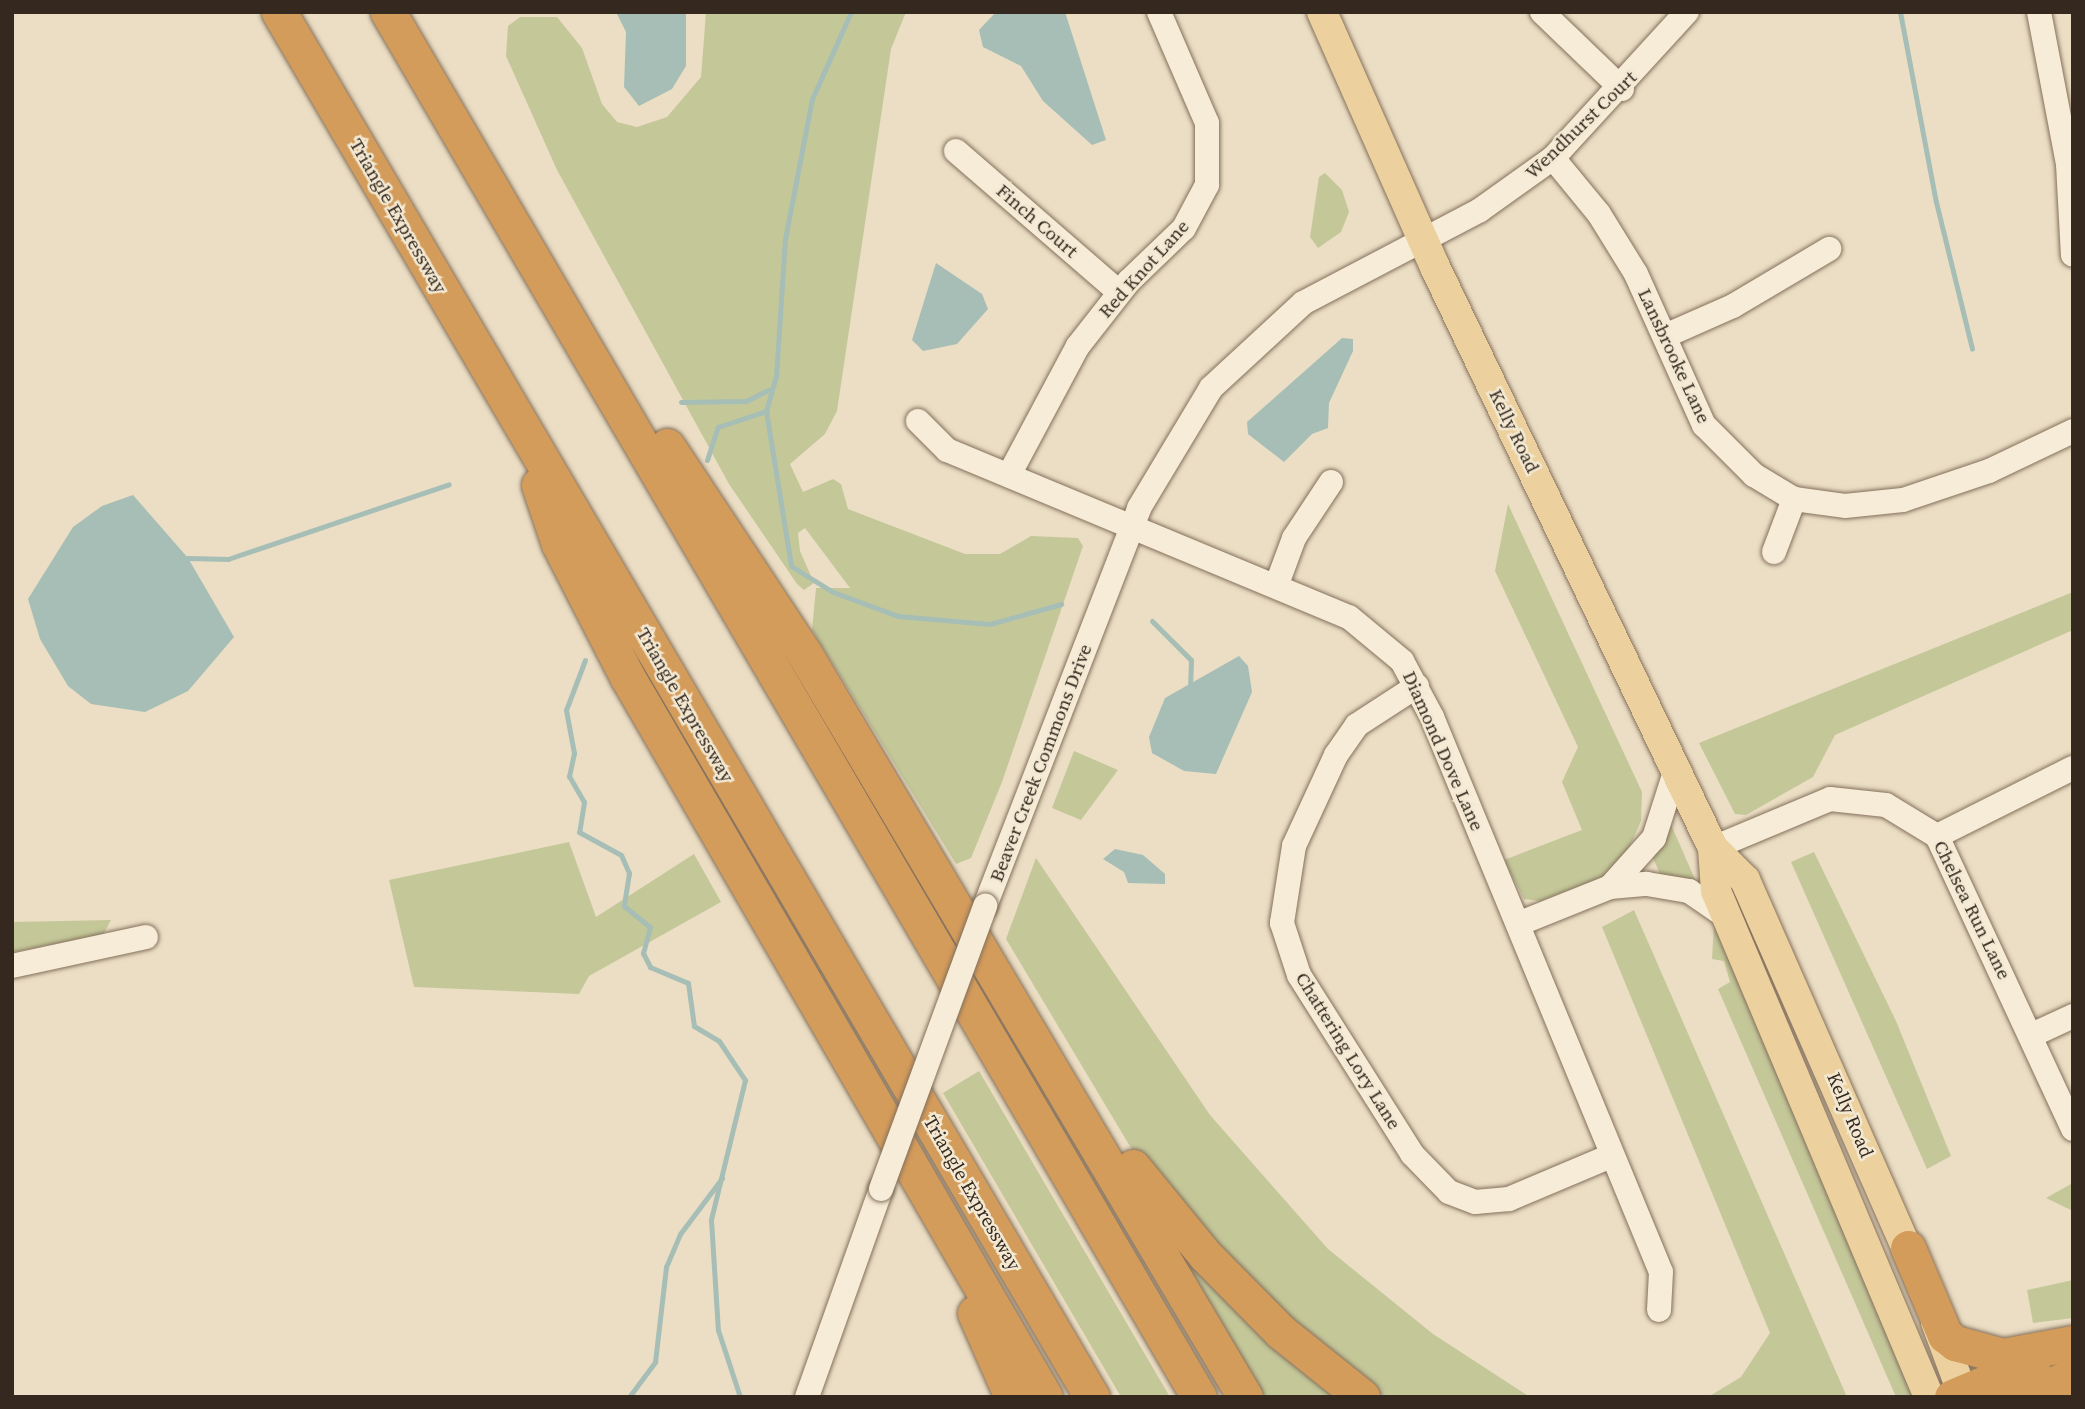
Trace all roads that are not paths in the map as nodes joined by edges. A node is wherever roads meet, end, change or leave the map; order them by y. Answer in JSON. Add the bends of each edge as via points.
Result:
{"nodes":[{"id":1,"x":279,"y":12,"type":"edge"},
{"id":2,"x":388,"y":12,"type":"edge"},
{"id":3,"x":1159,"y":12,"type":"edge"},
{"id":4,"x":1322,"y":12,"type":"edge"},
{"id":5,"x":1542,"y":12,"type":"edge"},
{"id":6,"x":1687,"y":12,"type":"edge"},
{"id":7,"x":2039,"y":12,"type":"edge"},
{"id":8,"x":1622,"y":89,"type":"junction"},
{"id":9,"x":956,"y":151,"type":"dead end"},
{"id":10,"x":1553,"y":158,"type":"junction"},
{"id":11,"x":1422,"y":236,"type":"junction"},
{"id":12,"x":1829,"y":249,"type":"dead end"},
{"id":13,"x":2073,"y":255,"type":"edge"},
{"id":14,"x":1119,"y":292,"type":"junction"},
{"id":15,"x":568,"y":316,"type":"junction"},
{"id":16,"x":1665,"y":336,"type":"junction"},
{"id":17,"x":517,"y":419,"type":"junction"},
{"id":18,"x":918,"y":421,"type":"dead end"},
{"id":19,"x":2073,"y":431,"type":"edge"},
{"id":20,"x":1009,"y":475,"type":"junction"},
{"id":21,"x":1331,"y":482,"type":"dead end"},
{"id":22,"x":1794,"y":499,"type":"junction"},
{"id":23,"x":1131,"y":527,"type":"junction"},
{"id":24,"x":1774,"y":552,"type":"dead end"},
{"id":25,"x":1276,"y":584,"type":"junction"},
{"id":26,"x":1417,"y":686,"type":"junction"},
{"id":27,"x":2073,"y":768,"type":"edge"},
{"id":28,"x":1676,"y":769,"type":"junction"},
{"id":29,"x":1937,"y":836,"type":"junction"},
{"id":30,"x":1713,"y":848,"type":"junction"},
{"id":31,"x":1610,"y":887,"type":"junction"},
{"id":32,"x":1727,"y":916,"type":"junction"},
{"id":33,"x":1518,"y":923,"type":"junction"},
{"id":34,"x":146,"y":937,"type":"dead end"},
{"id":35,"x":12,"y":966,"type":"edge"},
{"id":36,"x":2073,"y":1016,"type":"edge"},
{"id":37,"x":2032,"y":1035,"type":"junction"},
{"id":38,"x":1054,"y":1069,"type":"junction"},
{"id":39,"x":2073,"y":1129,"type":"edge"},
{"id":40,"x":1611,"y":1156,"type":"junction"},
{"id":41,"x":936,"y":1212,"type":"junction"},
{"id":42,"x":1908,"y":1248,"type":"junction"},
{"id":43,"x":1659,"y":1310,"type":"dead end"},
{"id":44,"x":2073,"y":1343,"type":"edge"},
{"id":45,"x":2073,"y":1376,"type":"edge"},
{"id":46,"x":1952,"y":1395,"type":"edge"},
{"id":47,"x":2022,"y":1396,"type":"edge"},
{"id":48,"x":807,"y":1397,"type":"edge"},
{"id":49,"x":1012,"y":1397,"type":"edge"},
{"id":50,"x":1045,"y":1397,"type":"edge"},
{"id":51,"x":1092,"y":1397,"type":"edge"},
{"id":52,"x":1199,"y":1397,"type":"edge"},
{"id":53,"x":1245,"y":1397,"type":"edge"},
{"id":54,"x":1362,"y":1397,"type":"edge"}],
"edges":[{"from":1,"to":17,"type":"highway","name":"Triangle Expressway"},
{"from":2,"to":15,"type":"highway"},
{"from":3,"to":14,"type":"street","name":"Red Knot Lane","via":[[1205,118],[1210,167],[1200,203],[1184,228]]},
{"from":4,"to":11,"type":"main road","name":"Kelly Road"},
{"from":5,"to":8,"type":"street"},
{"from":6,"to":8,"type":"street","name":"Wendhurst Court"},
{"from":7,"to":13,"type":"street","via":[[2068,164]]},
{"from":8,"to":10,"type":"street","name":"Wendhurst Court"},
{"from":9,"to":14,"type":"street","name":"Finch Court"},
{"from":10,"to":11,"type":"street","name":"Wendhurst Court","via":[[1480,210]]},
{"from":10,"to":16,"type":"street","name":"Lansbrooke Lane","via":[[1620,245]]},
{"from":11,"to":23,"type":"street","name":"Beaver Creek Commons Drive","via":[[1303,303],[1233,363],[1176,437]]},
{"from":11,"to":28,"type":"main road","name":"Kelly Road"},
{"from":12,"to":16,"type":"street","via":[[1732,306]]},
{"from":14,"to":20,"type":"street","name":"Red Knot Lane","via":[[1065,366]]},
{"from":15,"to":38,"type":"highway","via":[[604,350],[804,653]]},
{"from":15,"to":52,"type":"highway"},
{"from":16,"to":22,"type":"street","name":"Lansbrooke Lane","via":[[1716,441],[1754,475]]},
{"from":17,"to":41,"type":"highway","via":[[559,544],[613,650]]},
{"from":17,"to":51,"type":"highway","name":"Triangle Expressway"},
{"from":18,"to":20,"type":"street","name":"Diamond Dove Lane","via":[[947,450]]},
{"from":19,"to":22,"type":"street","name":"Lansbrooke Lane","via":[[1989,471],[1903,500],[1845,506]]},
{"from":20,"to":23,"type":"street","name":"Diamond Dove Lane"},
{"from":21,"to":25,"type":"street","via":[[1309,509]]},
{"from":22,"to":24,"type":"street"},
{"from":23,"to":25,"type":"street","name":"Diamond Dove Lane"},
{"from":23,"to":48,"type":"street","name":"Beaver Creek Commons Drive","bridge":true,"via":[[985,906]]},
{"from":25,"to":26,"type":"street","name":"Diamond Dove Lane","via":[[1368,627]]},
{"from":26,"to":33,"type":"street","name":"Diamond Dove Lane"},
{"from":26,"to":40,"type":"street","name":"Chattering Lory Lane","via":[[1357,725],[1336,755],[1294,846],[1282,923],[1299,975],[1412,1154],[1449,1192],[1475,1202],[1509,1199]]},
{"from":27,"to":29,"type":"street"},
{"from":28,"to":30,"type":"main road","name":"Kelly Road"},
{"from":28,"to":31,"type":"street","via":[[1654,838]]},
{"from":29,"to":30,"type":"street","name":"Chelsea Run Lane","via":[[1885,805],[1830,799]]},
{"from":29,"to":37,"type":"street","name":"Chelsea Run Lane"},
{"from":30,"to":32,"type":"main road","name":"Kelly Road","via":[[1716,891]]},
{"from":30,"to":42,"type":"main road","name":"Kelly Road","via":[[1745,880]]},
{"from":31,"to":32,"type":"street","via":[[1673,887]]},
{"from":31,"to":33,"type":"street"},
{"from":32,"to":46,"type":"main road","name":"Kelly Road"},
{"from":33,"to":40,"type":"street","name":"Diamond Dove Lane"},
{"from":34,"to":35,"type":"street"},
{"from":36,"to":37,"type":"street"},
{"from":37,"to":39,"type":"street","name":"Chelsea Run Lane"},
{"from":38,"to":53,"type":"highway"},
{"from":38,"to":54,"type":"highway","via":[[1205,1255],[1281,1332]]},
{"from":40,"to":43,"type":"street","name":"Diamond Dove Lane","via":[[1661,1272]]},
{"from":41,"to":49,"type":"highway"},
{"from":41,"to":50,"type":"highway"},
{"from":42,"to":44,"type":"highway","via":[[1945,1335],[1955,1343],[2003,1356]]},
{"from":42,"to":46,"type":"main road","name":"Kelly Road"},
{"from":44,"to":46,"type":"highway"},
{"from":45,"to":47,"type":"highway"}]}
